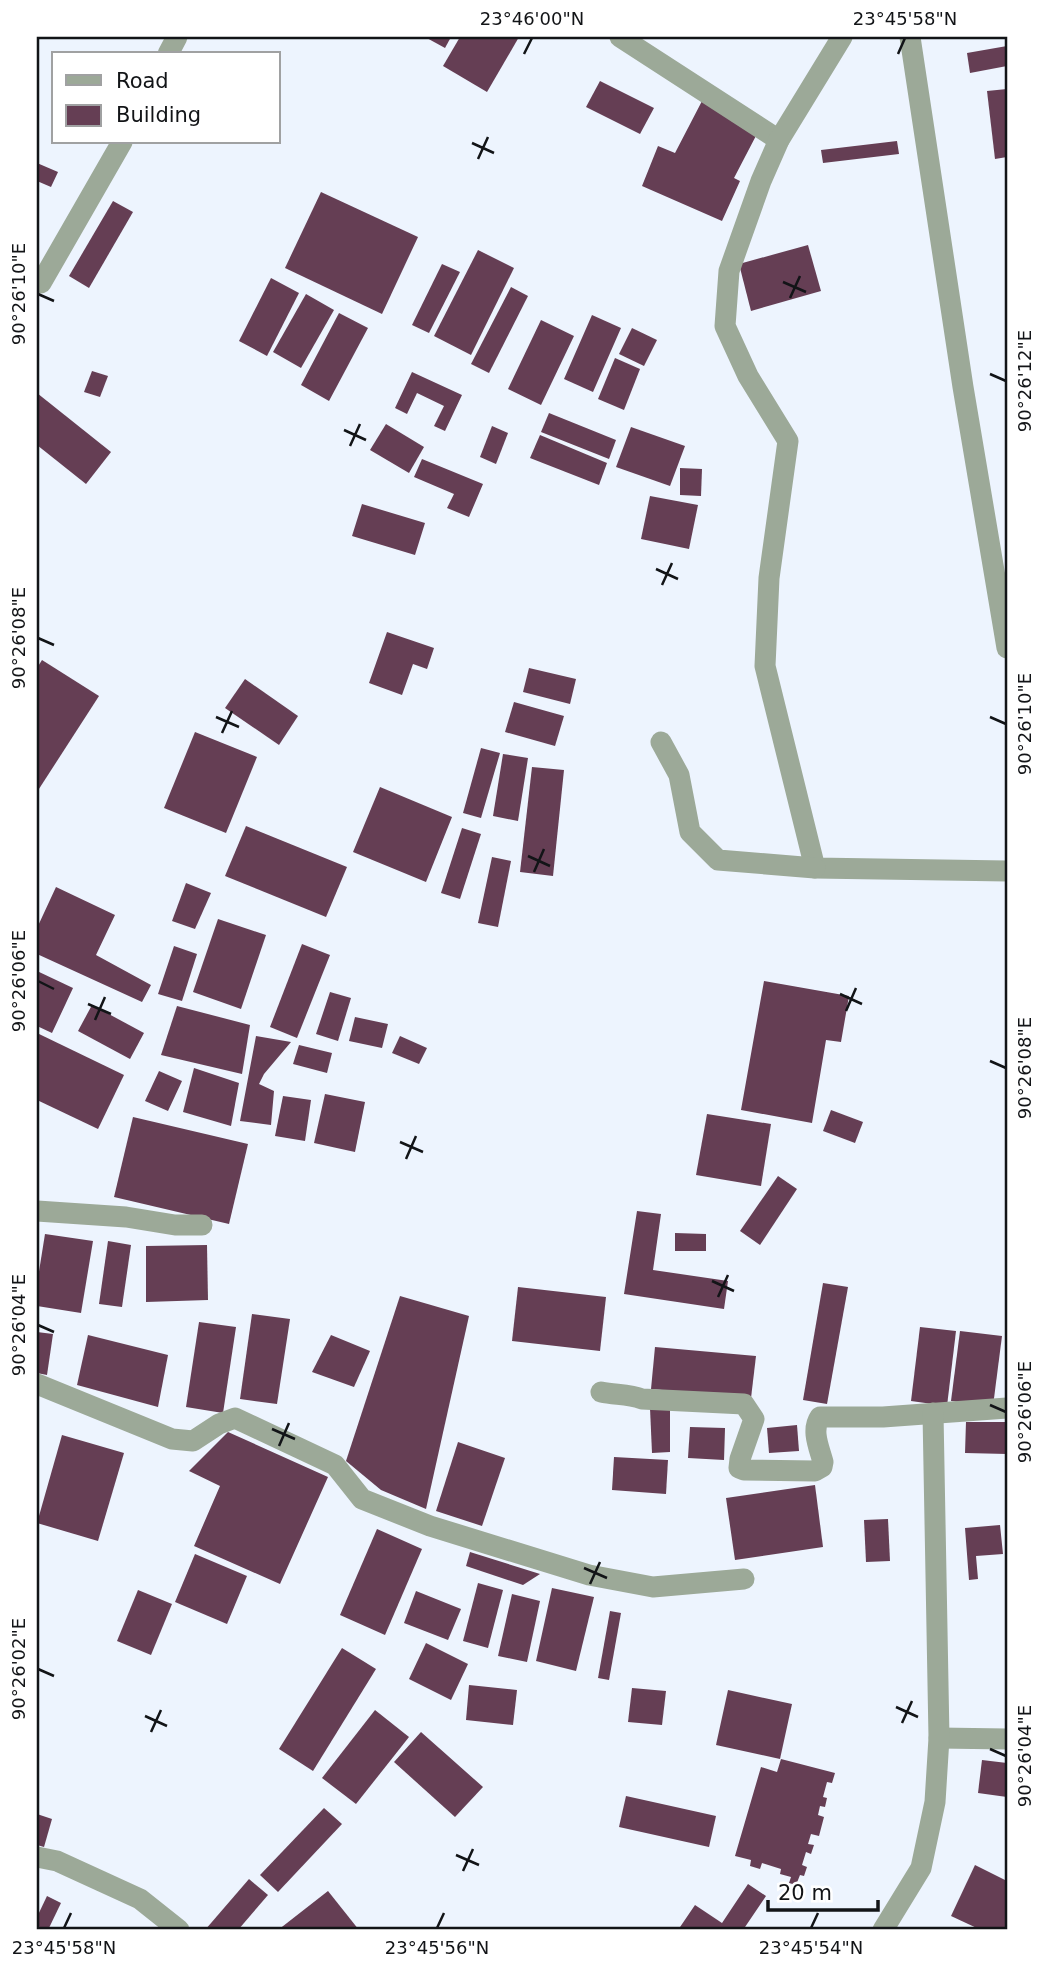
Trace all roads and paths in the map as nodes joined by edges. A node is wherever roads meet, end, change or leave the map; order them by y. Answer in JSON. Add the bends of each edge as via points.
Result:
{"nodes":[{"id":1,"x":620,"y":37,"type":"edge"},
{"id":2,"x":842,"y":37,"type":"edge"},
{"id":3,"x":910,"y":37,"type":"edge"},
{"id":4,"x":779,"y":140,"type":"junction"},
{"id":5,"x":121,"y":144,"type":"edge"},
{"id":6,"x":37,"y":281,"type":"edge"},
{"id":7,"x":1007,"y":648,"type":"edge"},
{"id":8,"x":661,"y":742,"type":"dead end"},
{"id":9,"x":815,"y":868,"type":"junction"},
{"id":10,"x":1007,"y":871,"type":"edge"},
{"id":11,"x":37,"y":1211,"type":"edge"},
{"id":12,"x":202,"y":1225,"type":"dead end"},
{"id":13,"x":37,"y":1384,"type":"edge"},
{"id":14,"x":601,"y":1392,"type":"dead end"},
{"id":15,"x":1007,"y":1408,"type":"edge"},
{"id":16,"x":933,"y":1413,"type":"junction"},
{"id":17,"x":744,"y":1579,"type":"dead end"},
{"id":18,"x":939,"y":1738,"type":"junction"},
{"id":19,"x":1007,"y":1739,"type":"edge"},
{"id":20,"x":37,"y":1857,"type":"edge"},
{"id":21,"x":179,"y":1930,"type":"edge"},
{"id":22,"x":883,"y":1930,"type":"edge"}],
"edges":[{"from":1,"to":4,"type":"street"},
{"from":2,"to":4,"type":"street"},
{"from":3,"to":7,"type":"street"},
{"from":4,"to":9,"type":"street","via":[[729,271],[725,326],[748,376],[788,441],[769,578],[765,666]]},
{"from":5,"to":6,"type":"street","via":[[41,283]]},
{"from":8,"to":9,"type":"street","via":[[680,775],[690,832],[718,860]]},
{"from":9,"to":10,"type":"street"},
{"from":11,"to":12,"type":"street"},
{"from":13,"to":17,"type":"street","via":[[172,1439],[193,1441],[235,1418],[335,1465],[362,1499],[430,1526],[589,1575],[653,1587]]},
{"from":14,"to":16,"type":"street","via":[[744,1405],[754,1419],[740,1459],[739,1468],[744,1470],[815,1471],[822,1467],[815,1429],[820,1417]]},
{"from":15,"to":16,"type":"street"},
{"from":16,"to":18,"type":"street"},
{"from":18,"to":19,"type":"street"},
{"from":18,"to":22,"type":"street","via":[[935,1802],[921,1868]]},
{"from":20,"to":21,"type":"street","via":[[57,1861],[140,1899]]}]}
